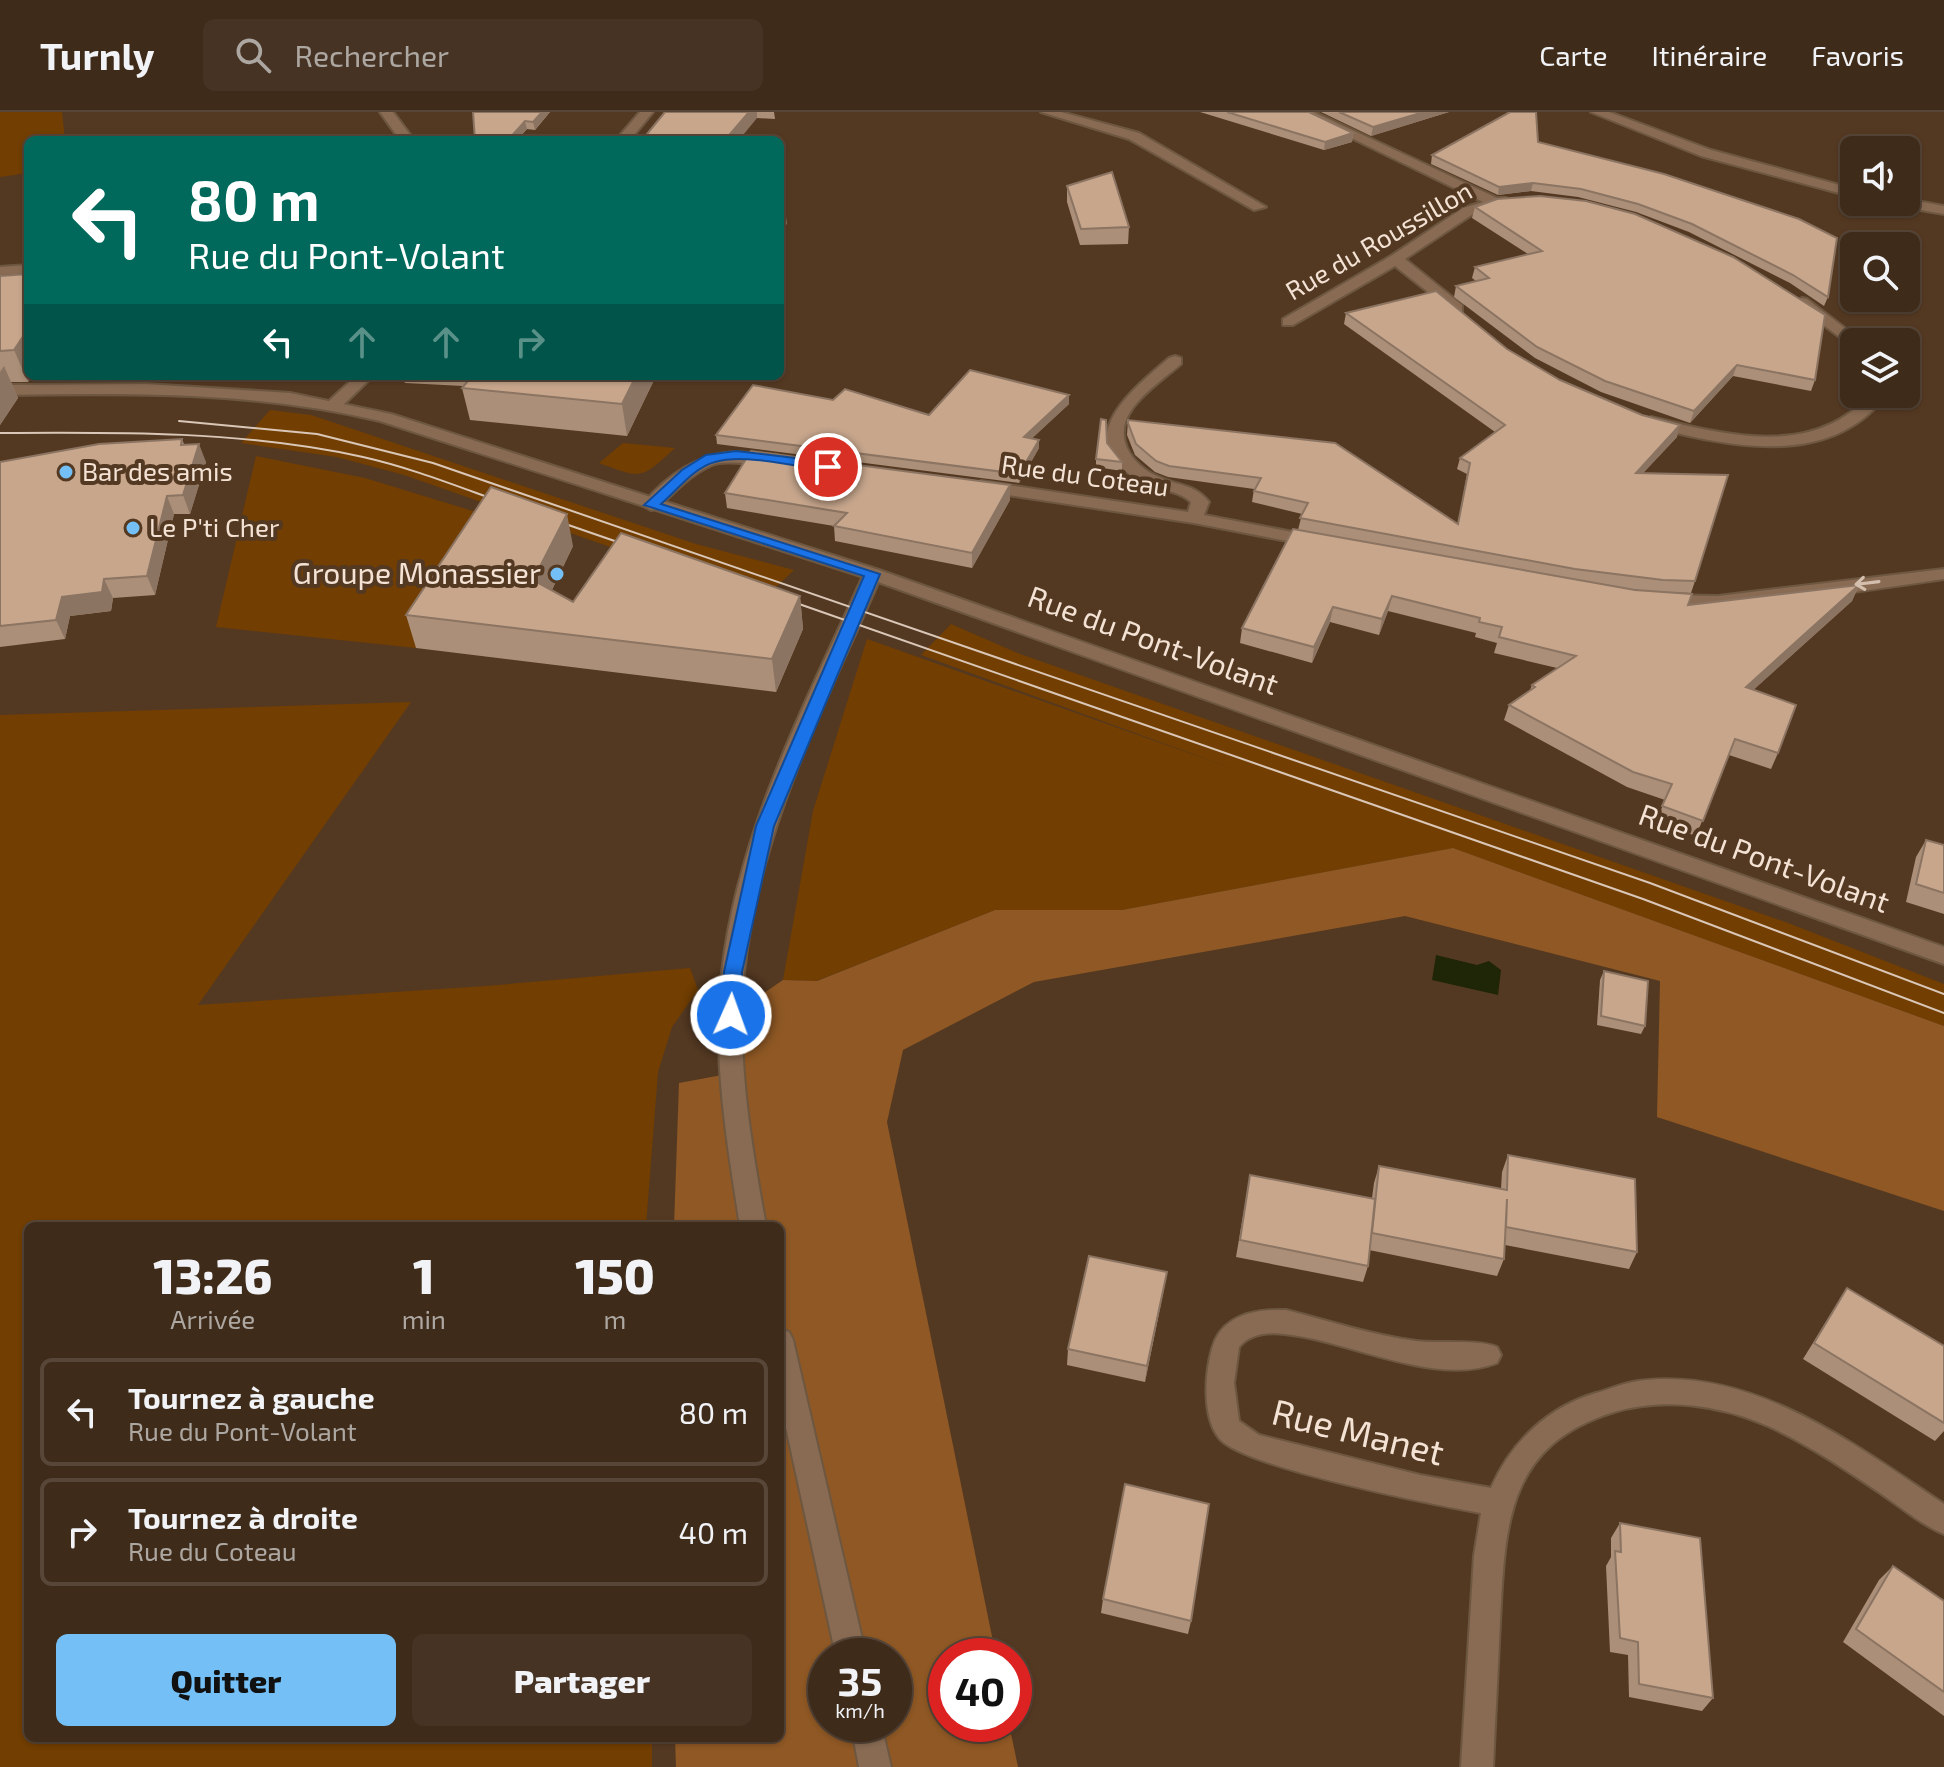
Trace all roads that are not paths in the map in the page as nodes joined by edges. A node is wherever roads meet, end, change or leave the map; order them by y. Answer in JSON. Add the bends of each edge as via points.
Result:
{"nodes":[{"id":1,"x":386,"y":112,"type":"edge"},
{"id":2,"x":647,"y":112,"type":"edge"},
{"id":3,"x":1047,"y":112,"type":"edge"},
{"id":4,"x":1304,"y":112,"type":"edge"},
{"id":5,"x":1597,"y":112,"type":"edge"},
{"id":6,"x":404,"y":136,"type":"edge"},
{"id":7,"x":626,"y":136,"type":"edge"},
{"id":8,"x":1840,"y":189,"type":"edge"},
{"id":9,"x":1520,"y":199,"type":"edge"},
{"id":10,"x":1494,"y":202,"type":"junction"},
{"id":11,"x":1920,"y":206,"type":"edge"},
{"id":12,"x":1259,"y":207,"type":"dead end"},
{"id":13,"x":1944,"y":210,"type":"edge"},
{"id":14,"x":1396,"y":259,"type":"junction"},
{"id":15,"x":24,"y":269,"type":"edge"},
{"id":16,"x":0,"y":271,"type":"edge"},
{"id":17,"x":1788,"y":293,"type":"edge"},
{"id":18,"x":1469,"y":319,"type":"edge"},
{"id":19,"x":1288,"y":322,"type":"dead end"},
{"id":20,"x":1840,"y":331,"type":"edge"},
{"id":21,"x":1175,"y":361,"type":"dead end"},
{"id":22,"x":361,"y":380,"type":"edge"},
{"id":23,"x":0,"y":390,"type":"edge"},
{"id":24,"x":335,"y":404,"type":"junction"},
{"id":25,"x":1871,"y":408,"type":"edge"},
{"id":26,"x":1630,"y":414,"type":"edge"},
{"id":27,"x":797,"y":463,"type":"edge"},
{"id":28,"x":964,"y":484,"type":"edge"},
{"id":29,"x":651,"y":505,"type":"junction"},
{"id":30,"x":1194,"y":518,"type":"junction"},
{"id":31,"x":1333,"y":545,"type":"edge"},
{"id":32,"x":873,"y":574,"type":"junction"},
{"id":33,"x":1944,"y":574,"type":"edge"},
{"id":34,"x":1644,"y":599,"type":"edge"},
{"id":35,"x":1944,"y":956,"type":"edge"},
{"id":36,"x":752,"y":1222,"type":"edge"},
{"id":37,"x":1488,"y":1355,"type":"dead end"},
{"id":38,"x":784,"y":1358,"type":"edge"},
{"id":39,"x":1499,"y":1503,"type":"junction"},
{"id":40,"x":1944,"y":1520,"type":"edge"},
{"id":41,"x":847,"y":1638,"type":"edge"},
{"id":42,"x":870,"y":1742,"type":"edge"},
{"id":43,"x":875,"y":1767,"type":"edge"},
{"id":44,"x":1477,"y":1767,"type":"edge"}],
"edges":[{"from":1,"to":6,"type":"street"},
{"from":2,"to":7,"type":"street"},
{"from":3,"to":12,"type":"street","via":[[1134,136]]},
{"from":4,"to":10,"type":"street"},
{"from":5,"to":8,"type":"street","via":[[1706,153]]},
{"from":9,"to":10,"type":"street"},
{"from":10,"to":14,"type":"street","name":"Rue du Roussillon","via":[[1468,211]]},
{"from":11,"to":13,"type":"street"},
{"from":14,"to":18,"type":"street"},
{"from":14,"to":19,"type":"street","name":"Rue du Roussillon"},
{"from":15,"to":16,"type":"street"},
{"from":17,"to":20,"type":"street"},
{"from":21,"to":30,"type":"street","name":"Rue du Coteau","via":[[1123,409],[1114,430],[1116,444],[1134,470],[1197,497]]},
{"from":22,"to":24,"type":"street"},
{"from":23,"to":24,"type":"street","name":"Rue du Pont-Volant","via":[[239,392]]},
{"from":24,"to":29,"type":"street","name":"Rue du Pont-Volant"},
{"from":25,"to":26,"type":"street","via":[[1831,432],[1798,440],[1726,438]]},
{"from":27,"to":29,"type":"street","via":[[711,458]]},
{"from":28,"to":30,"type":"street","name":"Rue du Coteau"},
{"from":29,"to":32,"type":"street","name":"Rue du Pont-Volant"},
{"from":30,"to":31,"type":"street","name":"Rue du Coteau"},
{"from":32,"to":35,"type":"street","name":"Rue du Pont-Volant"},
{"from":32,"to":36,"type":"street","via":[[765,826],[740,932],[733,972],[733,1073]]},
{"from":33,"to":34,"type":"street","one_way":true,"via":[[1718,602]]},
{"from":37,"to":39,"type":"street","name":"Rue Manet","via":[[1436,1357],[1263,1321],[1228,1339],[1221,1408],[1226,1426],[1256,1447]]},
{"from":38,"to":41,"type":"street"},
{"from":39,"to":40,"type":"street","via":[[1516,1468],[1539,1439],[1572,1415],[1604,1401],[1682,1391],[1726,1397],[1806,1430]]},
{"from":39,"to":44,"type":"street","via":[[1489,1550]]},
{"from":42,"to":43,"type":"street"}]}
